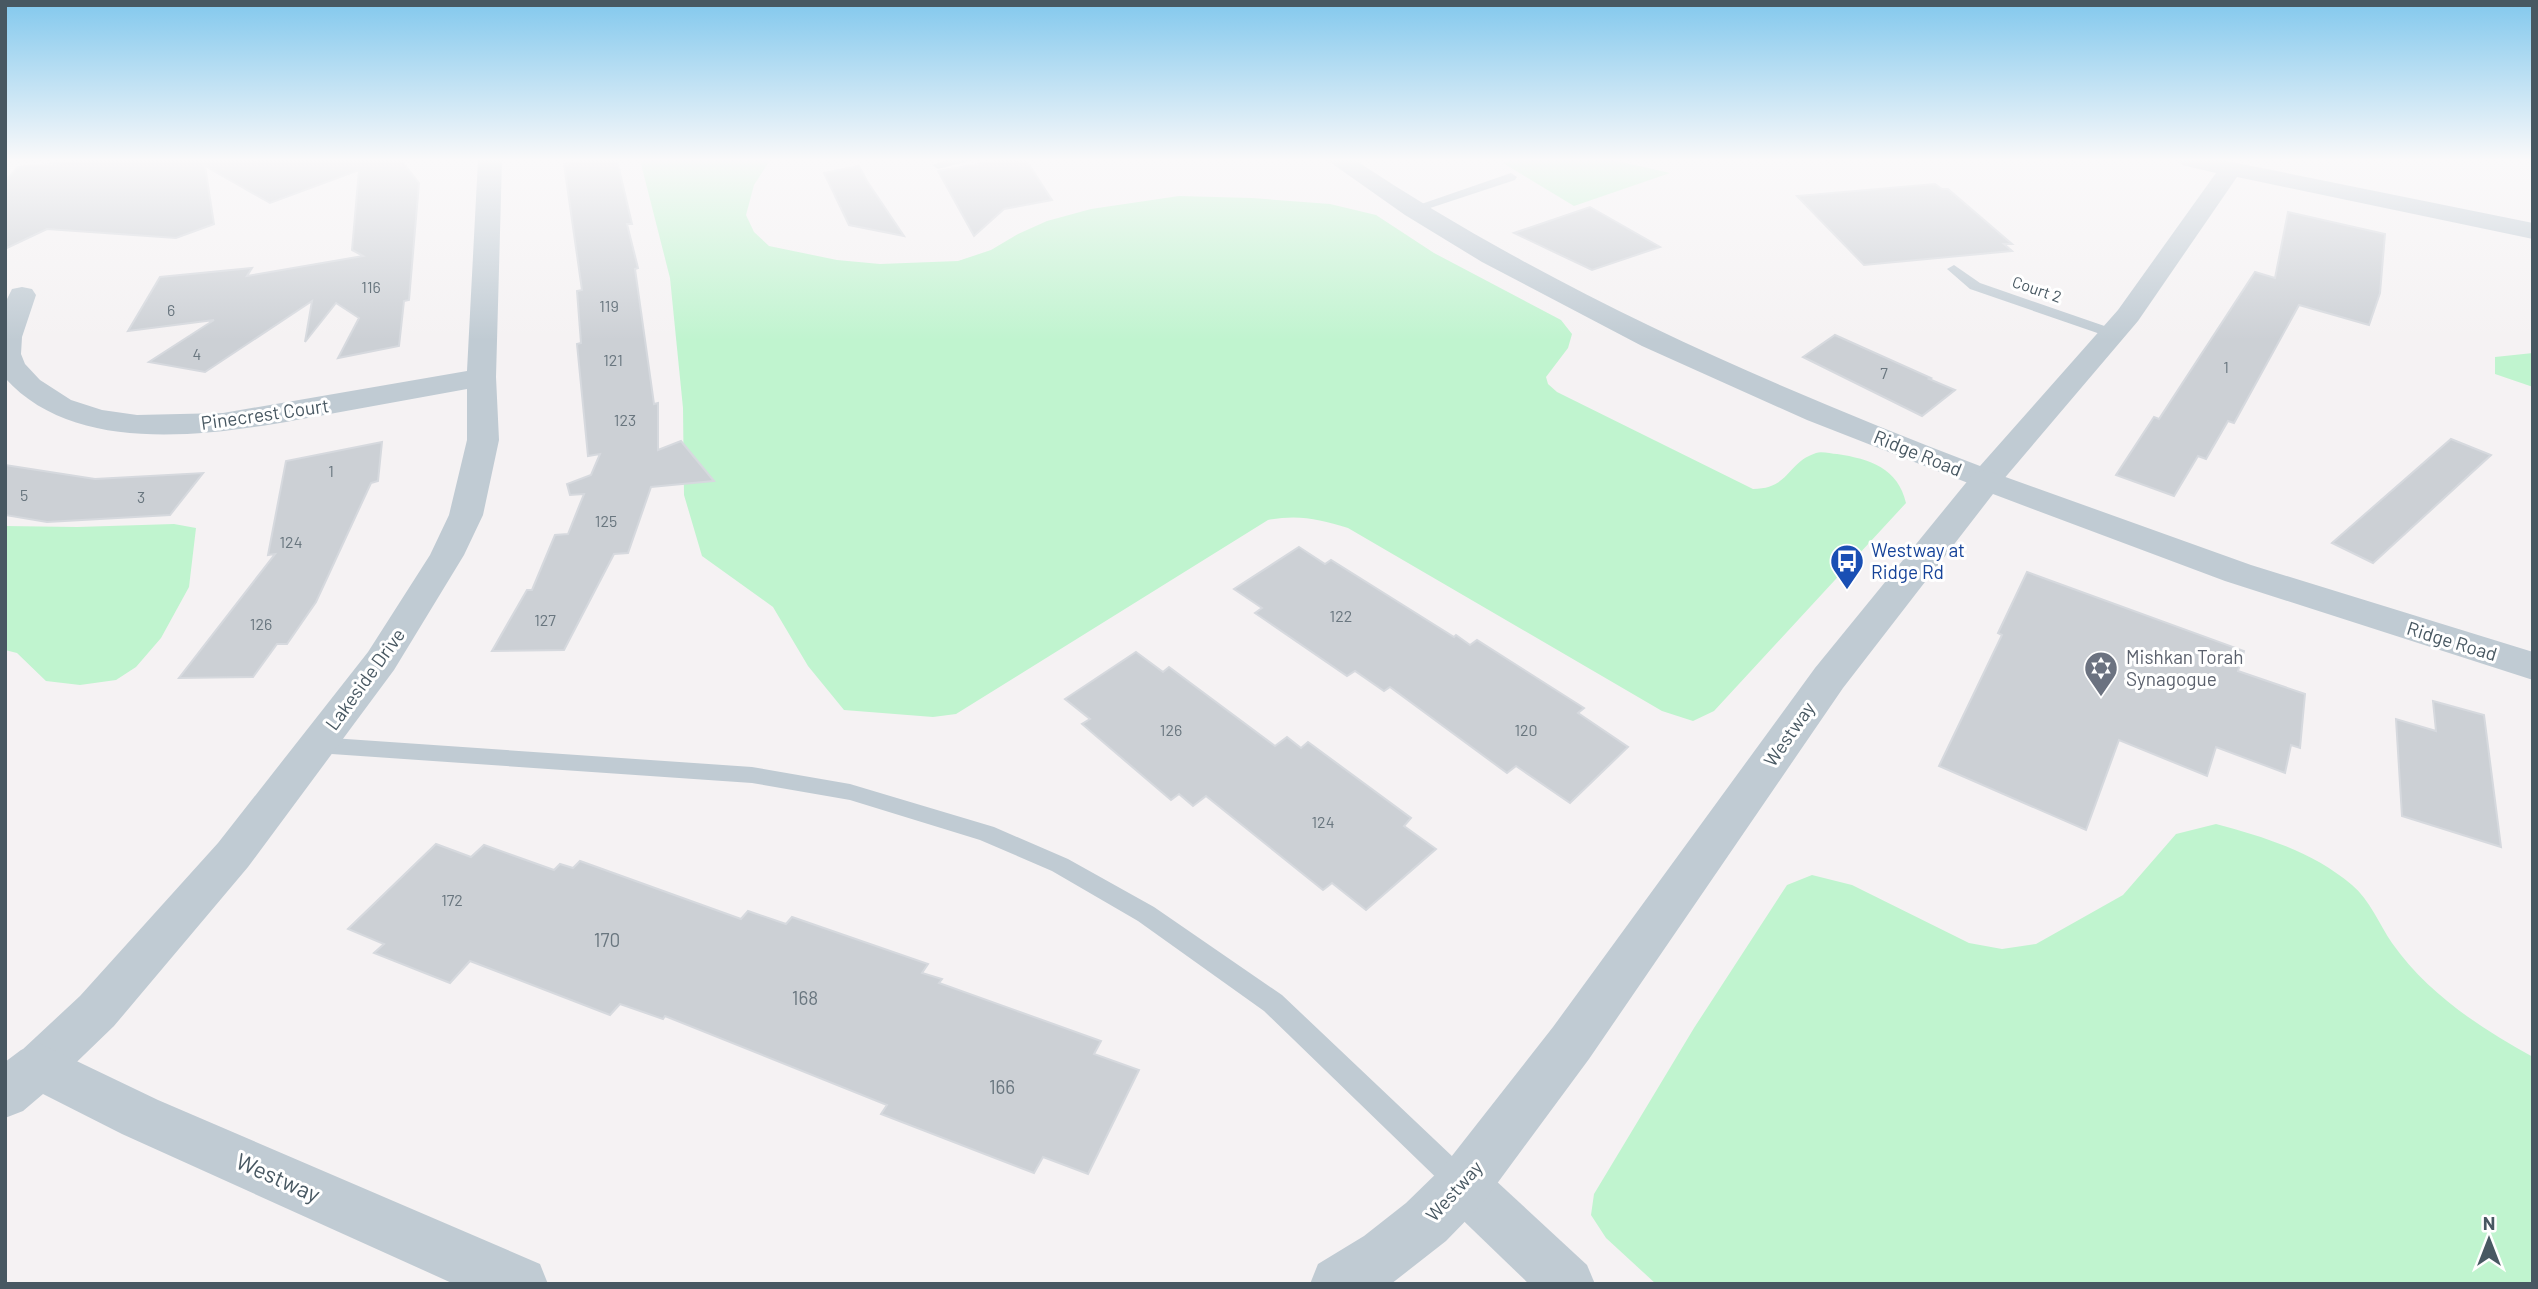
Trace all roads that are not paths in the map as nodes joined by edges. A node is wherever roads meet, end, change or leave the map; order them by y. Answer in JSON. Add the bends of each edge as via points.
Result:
{"nodes":[{"id":1,"x":487,"y":220,"type":"edge"},
{"id":2,"x":1427,"y":220,"type":"edge"},
{"id":3,"x":2197,"y":220,"type":"edge"},
{"id":4,"x":2475,"y":220,"type":"edge"},
{"id":5,"x":2533,"y":231,"type":"edge"},
{"id":6,"x":1954,"y":269,"type":"dead end"},
{"id":7,"x":22,"y":295,"type":"dead end"},
{"id":8,"x":2114,"y":334,"type":"junction"},
{"id":9,"x":481,"y":377,"type":"junction"},
{"id":10,"x":1986,"y":480,"type":"junction"},
{"id":11,"x":2533,"y":666,"type":"edge"},
{"id":12,"x":317,"y":745,"type":"junction"},
{"id":13,"x":22,"y":1080,"type":"edge"},
{"id":14,"x":1463,"y":1185,"type":"junction"},
{"id":15,"x":520,"y":1284,"type":"edge"},
{"id":16,"x":1338,"y":1284,"type":"edge"},
{"id":17,"x":1568,"y":1284,"type":"edge"}],
"edges":[{"from":1,"to":9,"type":"street","name":"Lakeside Drive"},
{"from":2,"to":10,"type":"street","name":"Ridge Road","via":[[1506,266],[1662,344]]},
{"from":3,"to":8,"type":"street","name":"Westway"},
{"from":4,"to":5,"type":"street"},
{"from":6,"to":8,"type":"lane","name":"Court 2","via":[[1975,286]]},
{"from":7,"to":9,"type":"street","name":"Pinecrest Court","via":[[8,331],[9,361],[41,396],[73,412],[105,420],[174,425],[248,420]]},
{"from":8,"to":10,"type":"street","name":"Westway"},
{"from":9,"to":12,"type":"street","name":"Lakeside Drive","via":[[482,440],[466,514],[401,630]]},
{"from":10,"to":11,"type":"street","name":"Ridge Road","via":[[2238,573]]},
{"from":10,"to":14,"type":"street","name":"Westway","via":[[1829,678],[1571,1043]]},
{"from":12,"to":13,"type":"street","name":"Lakeside Drive","via":[[163,938],[97,1011]]},
{"from":12,"to":14,"type":"lane","via":[[752,775],[849,792],[986,833],[1060,865],[1146,914],[1273,1003]]},
{"from":13,"to":15,"type":"street","name":"Westway","via":[[141,1117]]},
{"from":14,"to":16,"type":"street","name":"Westway","via":[[1384,1256]]},
{"from":14,"to":17,"type":"street"}]}
